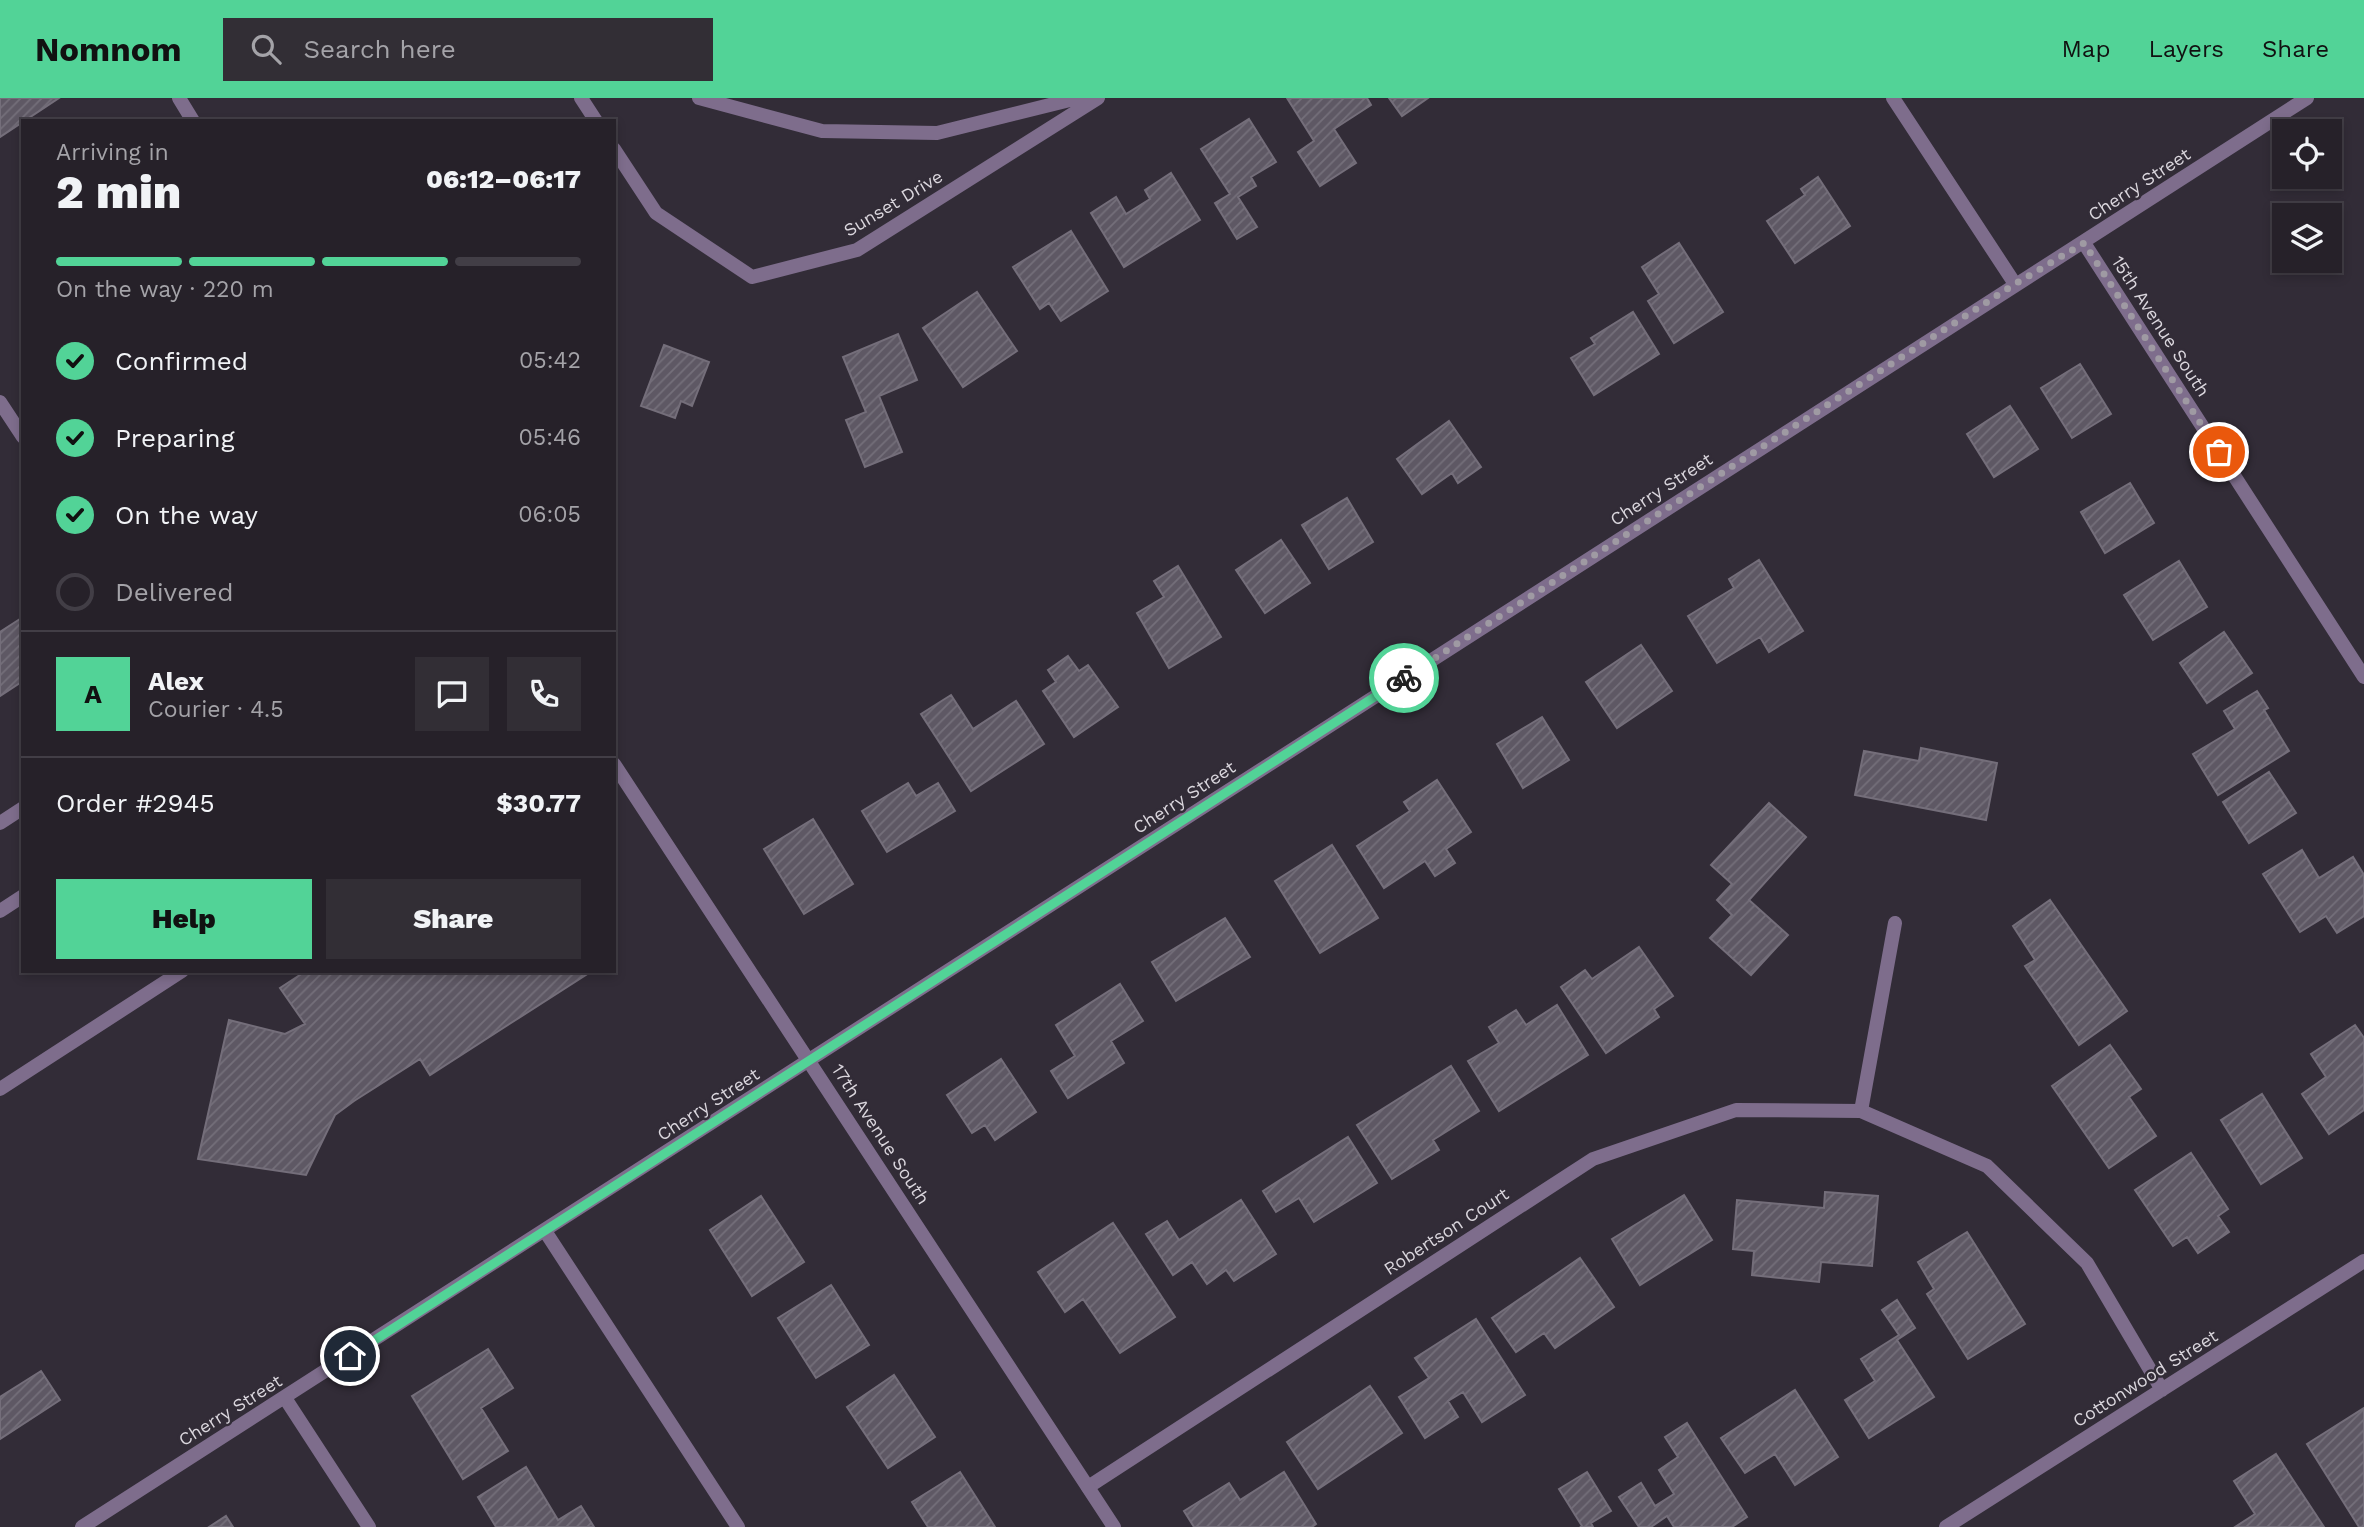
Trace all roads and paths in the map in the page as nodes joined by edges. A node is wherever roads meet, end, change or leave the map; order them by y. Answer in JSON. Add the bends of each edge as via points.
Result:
{"nodes":[{"id":1,"x":179,"y":98,"type":"edge"},
{"id":2,"x":581,"y":98,"type":"edge"},
{"id":3,"x":699,"y":98,"type":"edge"},
{"id":4,"x":1078,"y":98,"type":"edge"},
{"id":5,"x":1098,"y":98,"type":"edge"},
{"id":6,"x":1893,"y":98,"type":"edge"},
{"id":7,"x":2306,"y":98,"type":"edge"},
{"id":8,"x":193,"y":119,"type":"edge"},
{"id":9,"x":595,"y":119,"type":"edge"},
{"id":10,"x":616,"y":152,"type":"edge"},
{"id":11,"x":2084,"y":243,"type":"junction"},
{"id":12,"x":2015,"y":284,"type":"junction"},
{"id":13,"x":0,"y":402,"type":"edge"},
{"id":14,"x":21,"y":434,"type":"edge"},
{"id":15,"x":2364,"y":677,"type":"edge"},
{"id":16,"x":616,"y":767,"type":"edge"},
{"id":17,"x":21,"y":809,"type":"edge"},
{"id":18,"x":0,"y":823,"type":"edge"},
{"id":19,"x":21,"y":897,"type":"edge"},
{"id":20,"x":0,"y":911,"type":"edge"},
{"id":21,"x":1895,"y":923,"type":"dead end"},
{"id":22,"x":179,"y":973,"type":"edge"},
{"id":23,"x":810,"y":1061,"type":"junction"},
{"id":24,"x":0,"y":1089,"type":"edge"},
{"id":25,"x":1861,"y":1111,"type":"junction"},
{"id":26,"x":545,"y":1231,"type":"junction"},
{"id":27,"x":2364,"y":1261,"type":"edge"},
{"id":28,"x":2162,"y":1390,"type":"junction"},
{"id":29,"x":285,"y":1398,"type":"junction"},
{"id":30,"x":1088,"y":1487,"type":"junction"},
{"id":31,"x":82,"y":1527,"type":"edge"},
{"id":32,"x":369,"y":1527,"type":"edge"},
{"id":33,"x":738,"y":1527,"type":"edge"},
{"id":34,"x":1114,"y":1527,"type":"edge"},
{"id":35,"x":1946,"y":1527,"type":"edge"}],
"edges":[{"from":1,"to":8,"type":"street"},
{"from":2,"to":9,"type":"street"},
{"from":3,"to":4,"type":"street","via":[[822,131],[937,133]]},
{"from":5,"to":10,"type":"street","name":"Sunset Drive","via":[[857,250],[752,277],[656,213]]},
{"from":6,"to":12,"type":"street"},
{"from":7,"to":11,"type":"street","name":"Cherry Street"},
{"from":11,"to":12,"type":"street","name":"Cherry Street"},
{"from":11,"to":15,"type":"street","name":"15th Avenue South"},
{"from":12,"to":23,"type":"street","name":"Cherry Street"},
{"from":13,"to":14,"type":"street"},
{"from":16,"to":23,"type":"street","name":"17th Avenue South"},
{"from":17,"to":18,"type":"street"},
{"from":19,"to":20,"type":"street"},
{"from":21,"to":25,"type":"street"},
{"from":22,"to":24,"type":"street"},
{"from":23,"to":26,"type":"street","name":"Cherry Street"},
{"from":23,"to":30,"type":"street","name":"17th Avenue South"},
{"from":25,"to":28,"type":"street","name":"Robertson Court","via":[[1987,1166],[2087,1263]]},
{"from":25,"to":30,"type":"street","name":"Robertson Court","via":[[1736,1110],[1593,1159]]},
{"from":26,"to":29,"type":"street","name":"Cherry Street"},
{"from":26,"to":33,"type":"street"},
{"from":27,"to":28,"type":"street","name":"Cottonwood Street"},
{"from":28,"to":35,"type":"street","name":"Cottonwood Street"},
{"from":29,"to":31,"type":"street","name":"Cherry Street"},
{"from":29,"to":32,"type":"street"},
{"from":30,"to":34,"type":"street","name":"17th Avenue South"}]}
